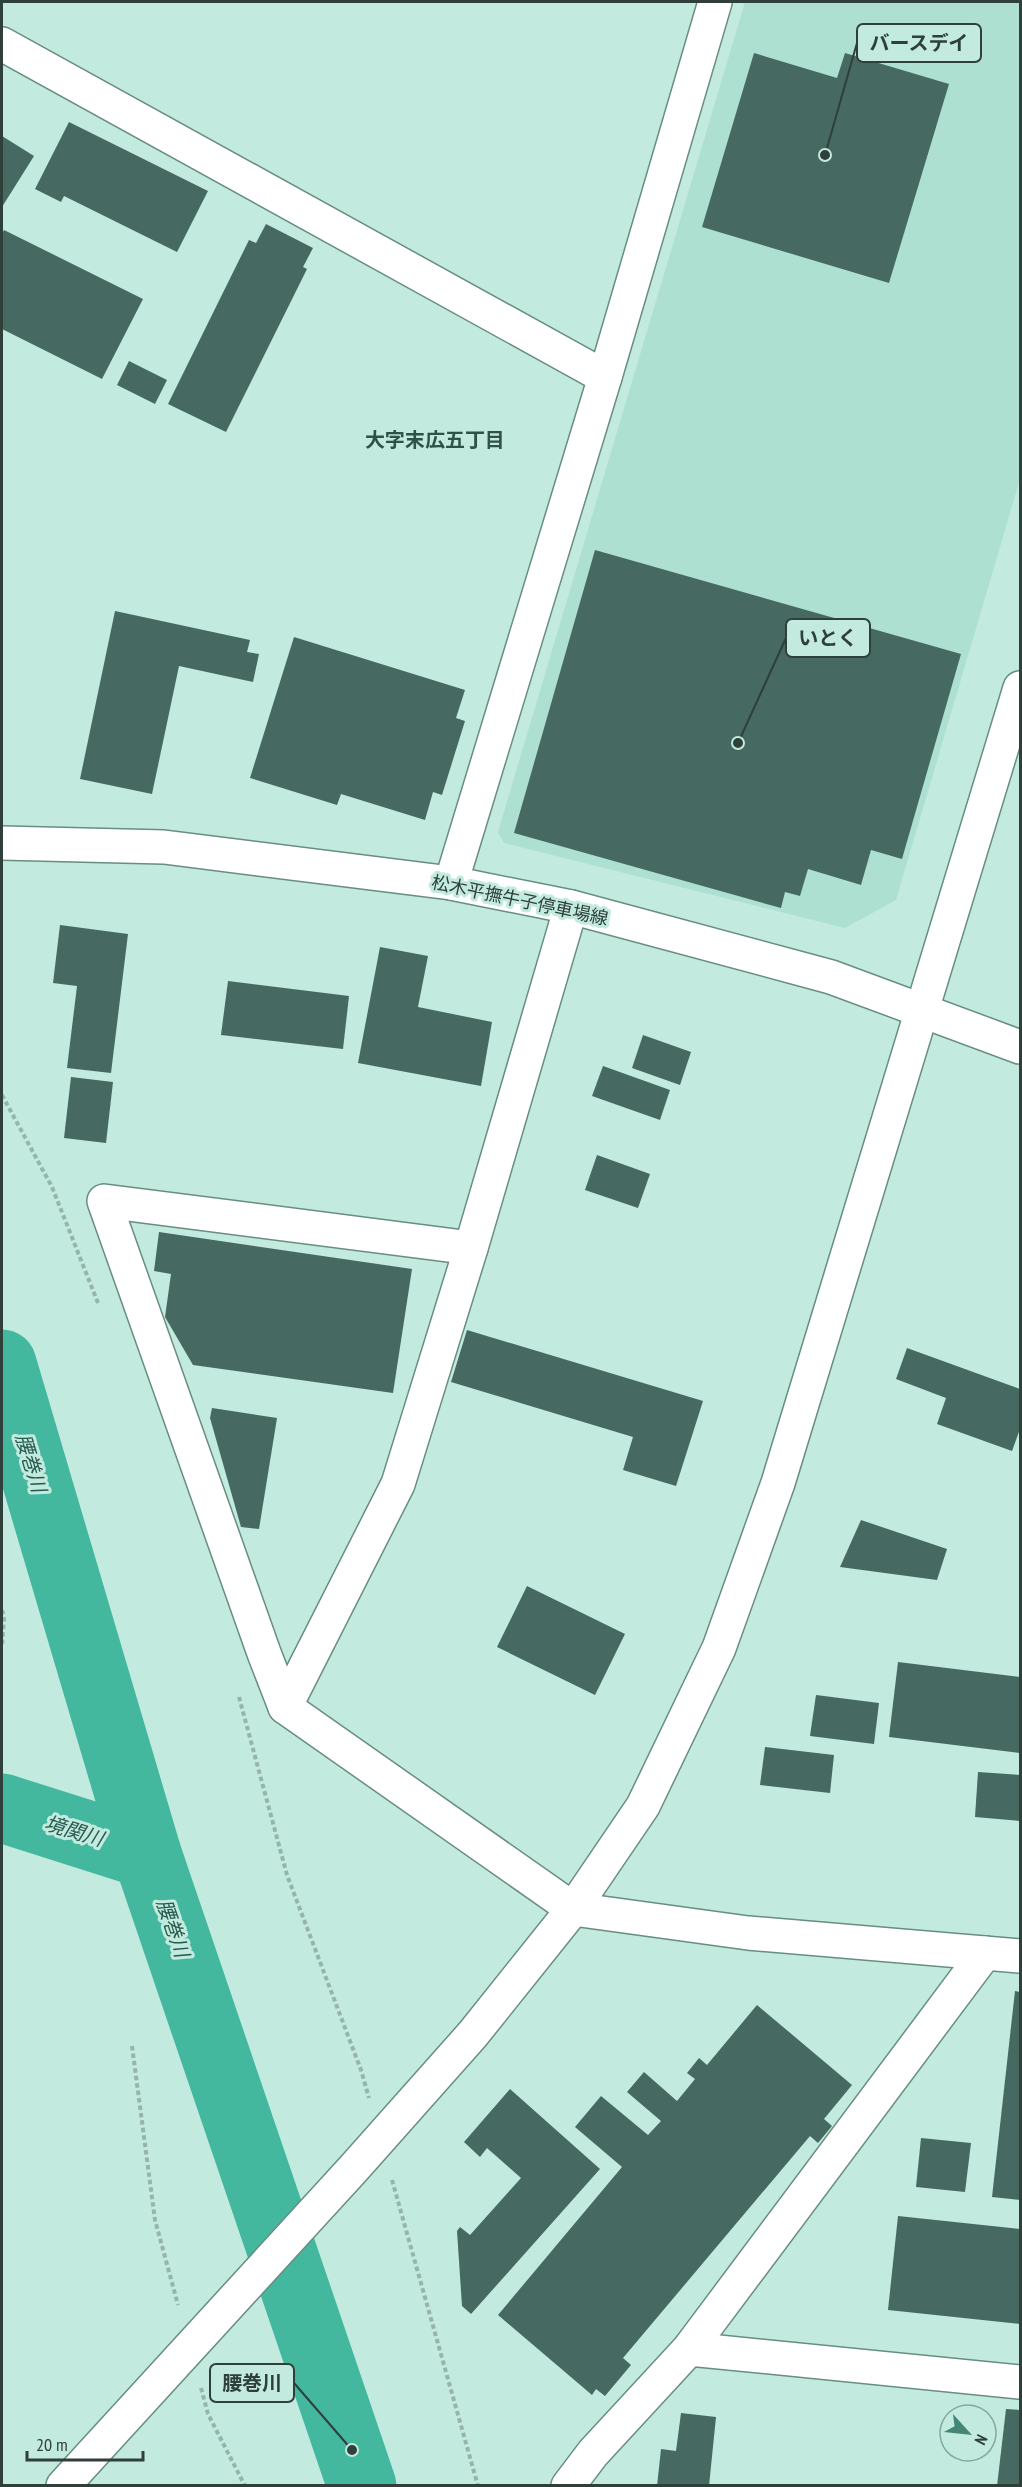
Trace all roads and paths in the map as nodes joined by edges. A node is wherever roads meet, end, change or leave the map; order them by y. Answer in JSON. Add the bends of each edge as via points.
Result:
{"nodes":[{"id":1,"x":715,"y":2,"type":"edge"},
{"id":2,"x":2,"y":44,"type":"edge"},
{"id":3,"x":605,"y":376,"type":"junction"},
{"id":4,"x":1020,"y":688,"type":"edge"},
{"id":5,"x":2,"y":843,"type":"edge"},
{"id":6,"x":451,"y":883,"type":"junction"},
{"id":7,"x":572,"y":907,"type":"junction"},
{"id":8,"x":922,"y":1009,"type":"junction"},
{"id":9,"x":1020,"y":1047,"type":"edge"},
{"id":10,"x":2,"y":1095,"type":"edge"},
{"id":11,"x":471,"y":1248,"type":"junction"},
{"id":12,"x":99,"y":1305,"type":"dead end"},
{"id":13,"x":2,"y":1610,"type":"edge"},
{"id":14,"x":2,"y":1646,"type":"edge"},
{"id":15,"x":238,"y":1692,"type":"dead end"},
{"id":16,"x":285,"y":1707,"type":"junction"},
{"id":17,"x":573,"y":1909,"type":"junction"},
{"id":18,"x":985,"y":1953,"type":"junction"},
{"id":19,"x":1020,"y":1956,"type":"edge"},
{"id":20,"x":132,"y":2046,"type":"dead end"},
{"id":21,"x":380,"y":2140,"type":"junction"},
{"id":22,"x":190,"y":2346,"type":"junction"},
{"id":23,"x":689,"y":2349,"type":"junction"},
{"id":24,"x":1020,"y":2382,"type":"edge"},
{"id":25,"x":63,"y":2486,"type":"edge"},
{"id":26,"x":244,"y":2486,"type":"edge"},
{"id":27,"x":478,"y":2486,"type":"edge"},
{"id":28,"x":568,"y":2486,"type":"edge"}],
"edges":[{"from":1,"to":3,"type":"street"},
{"from":2,"to":3,"type":"street"},
{"from":3,"to":6,"type":"street"},
{"from":4,"to":8,"type":"street"},
{"from":5,"to":6,"type":"street","name":"松木平撫牛子停車場線","via":[[164,847]]},
{"from":6,"to":7,"type":"street","name":"松木平撫牛子停車場線"},
{"from":7,"to":8,"type":"street","name":"松木平撫牛子停車場線","via":[[831,977]]},
{"from":7,"to":11,"type":"street"},
{"from":8,"to":9,"type":"street","name":"松木平撫牛子停車場線"},
{"from":8,"to":17,"type":"street","via":[[778,1483],[719,1648],[643,1806]]},
{"from":10,"to":12,"type":"path","via":[[52,1187]]},
{"from":11,"to":16,"type":"street","via":[[398,1484]]},
{"from":11,"to":16,"type":"street","via":[[104,1201]]},
{"from":13,"to":14,"type":"path"},
{"from":15,"to":21,"type":"path","via":[[287,1875],[361,2070]]},
{"from":16,"to":17,"type":"street"},
{"from":17,"to":18,"type":"street","via":[[748,1933]]},
{"from":17,"to":21,"type":"street","via":[[473,2034]]},
{"from":18,"to":19,"type":"street"},
{"from":18,"to":23,"type":"street"},
{"from":20,"to":22,"type":"path","via":[[155,2220]]},
{"from":21,"to":22,"type":"street"},
{"from":21,"to":27,"type":"path"},
{"from":22,"to":25,"type":"street"},
{"from":22,"to":26,"type":"path","via":[[208,2414]]},
{"from":23,"to":24,"type":"street"},
{"from":23,"to":28,"type":"street","via":[[593,2453]]}]}
